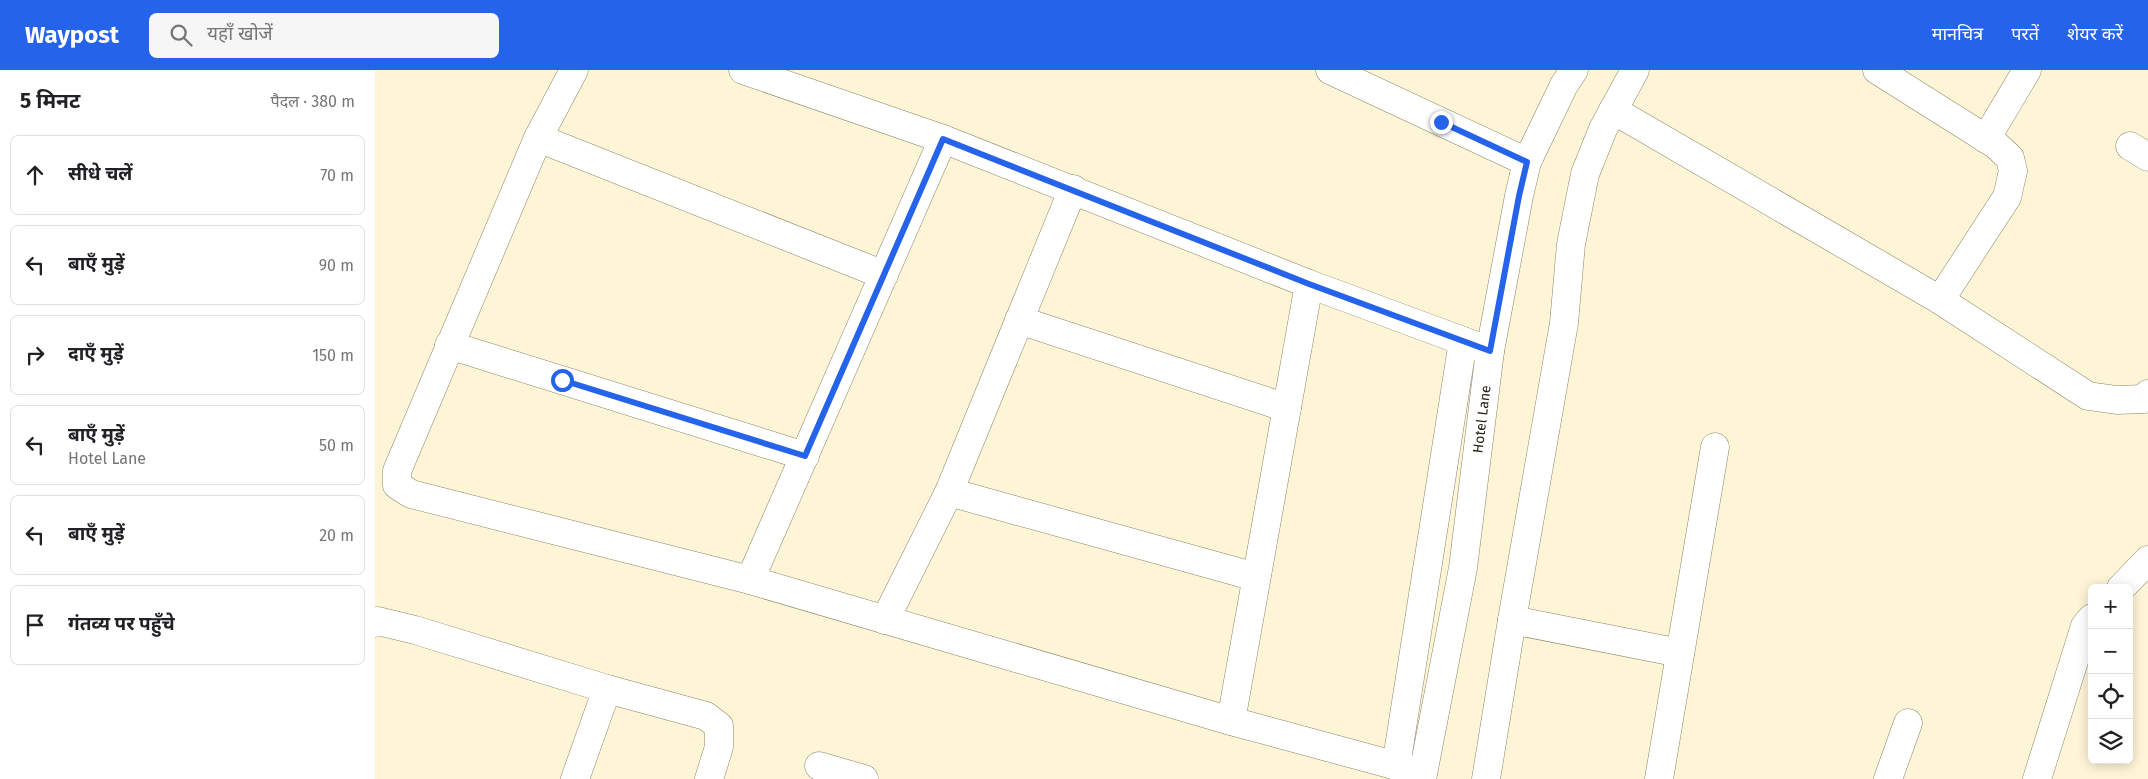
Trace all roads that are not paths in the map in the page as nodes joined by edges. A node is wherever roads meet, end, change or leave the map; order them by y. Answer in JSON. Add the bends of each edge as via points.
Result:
{"nodes":[{"id":1,"x":575,"y":70,"type":"edge"},
{"id":2,"x":743,"y":70,"type":"edge"},
{"id":3,"x":1330,"y":70,"type":"edge"},
{"id":4,"x":1574,"y":70,"type":"edge"},
{"id":5,"x":1635,"y":70,"type":"edge"},
{"id":6,"x":1877,"y":70,"type":"edge"},
{"id":7,"x":2027,"y":70,"type":"edge"},
{"id":8,"x":1910,"y":79,"type":"edge"},
{"id":9,"x":1613,"y":110,"type":"junction"},
{"id":10,"x":538,"y":138,"type":"junction"},
{"id":11,"x":943,"y":139,"type":"junction"},
{"id":12,"x":1986,"y":139,"type":"junction"},
{"id":13,"x":1527,"y":162,"type":"junction"},
{"id":14,"x":1073,"y":190,"type":"junction"},
{"id":15,"x":884,"y":275,"type":"junction"},
{"id":16,"x":1309,"y":284,"type":"junction"},
{"id":17,"x":1941,"y":300,"type":"junction"},
{"id":18,"x":1019,"y":320,"type":"junction"},
{"id":19,"x":1463,"y":341,"type":"junction"},
{"id":20,"x":449,"y":345,"type":"junction"},
{"id":21,"x":1490,"y":351,"type":"junction"},
{"id":22,"x":2148,"y":394,"type":"edge"},
{"id":23,"x":1287,"y":408,"type":"junction"},
{"id":24,"x":1715,"y":447,"type":"dead end"},
{"id":25,"x":805,"y":456,"type":"junction"},
{"id":26,"x":949,"y":492,"type":"junction"},
{"id":27,"x":2148,"y":560,"type":"edge"},
{"id":28,"x":1257,"y":577,"type":"junction"},
{"id":29,"x":751,"y":580,"type":"junction"},
{"id":30,"x":2125,"y":584,"type":"edge"},
{"id":31,"x":885,"y":620,"type":"junction"},
{"id":32,"x":1512,"y":620,"type":"junction"},
{"id":33,"x":375,"y":623,"type":"edge"},
{"id":34,"x":2088,"y":623,"type":"edge"},
{"id":35,"x":1680,"y":653,"type":"junction"},
{"id":36,"x":607,"y":689,"type":"junction"},
{"id":37,"x":1231,"y":721,"type":"junction"},
{"id":38,"x":1909,"y":723,"type":"dead end"},
{"id":39,"x":819,"y":766,"type":"dead end"},
{"id":40,"x":1396,"y":766,"type":"junction"},
{"id":41,"x":1422,"y":776,"type":"edge"},
{"id":42,"x":575,"y":779,"type":"edge"},
{"id":43,"x":709,"y":779,"type":"edge"},
{"id":44,"x":864,"y":779,"type":"edge"},
{"id":45,"x":1487,"y":779,"type":"edge"},
{"id":46,"x":1659,"y":779,"type":"edge"},
{"id":47,"x":1888,"y":779,"type":"edge"},
{"id":48,"x":2037,"y":779,"type":"edge"}],
"edges":[{"from":1,"to":10,"type":"street"},
{"from":2,"to":11,"type":"street"},
{"from":3,"to":13,"type":"street"},
{"from":4,"to":13,"type":"street","name":"Hotel Lane"},
{"from":5,"to":9,"type":"street"},
{"from":6,"to":8,"type":"street"},
{"from":7,"to":12,"type":"street"},
{"from":8,"to":12,"type":"street"},
{"from":9,"to":17,"type":"street"},
{"from":9,"to":32,"type":"street","via":[[1585,174],[1576,218],[1564,323]]},
{"from":10,"to":15,"type":"street"},
{"from":10,"to":20,"type":"street"},
{"from":11,"to":14,"type":"street"},
{"from":11,"to":15,"type":"street"},
{"from":12,"to":17,"type":"street","via":[[2010,158],[2013,171],[2007,197]]},
{"from":13,"to":21,"type":"street","name":"Hotel Lane"},
{"from":14,"to":16,"type":"street"},
{"from":14,"to":18,"type":"street"},
{"from":15,"to":25,"type":"street"},
{"from":16,"to":19,"type":"street"},
{"from":16,"to":23,"type":"street"},
{"from":17,"to":22,"type":"street","via":[[2088,396],[2117,400],[2144,399]]},
{"from":18,"to":23,"type":"street"},
{"from":18,"to":26,"type":"street"},
{"from":19,"to":21,"type":"street"},
{"from":19,"to":40,"type":"street"},
{"from":20,"to":25,"type":"street"},
{"from":20,"to":29,"type":"street","via":[[397,471],[397,485],[411,494]]},
{"from":21,"to":41,"type":"street","name":"Hotel Lane","via":[[1463,568]]},
{"from":23,"to":28,"type":"street"},
{"from":24,"to":35,"type":"street"},
{"from":25,"to":29,"type":"street"},
{"from":26,"to":28,"type":"street"},
{"from":26,"to":31,"type":"street"},
{"from":27,"to":30,"type":"street"},
{"from":28,"to":37,"type":"street"},
{"from":29,"to":31,"type":"street"},
{"from":31,"to":37,"type":"street"},
{"from":32,"to":35,"type":"street"},
{"from":32,"to":45,"type":"street"},
{"from":33,"to":36,"type":"street","via":[[415,630]]},
{"from":34,"to":48,"type":"street"},
{"from":35,"to":46,"type":"street"},
{"from":36,"to":42,"type":"street"},
{"from":36,"to":43,"type":"street","via":[[706,716],[719,726],[719,747]]},
{"from":37,"to":40,"type":"street"},
{"from":38,"to":47,"type":"street"},
{"from":39,"to":44,"type":"street"},
{"from":40,"to":41,"type":"street"}]}
